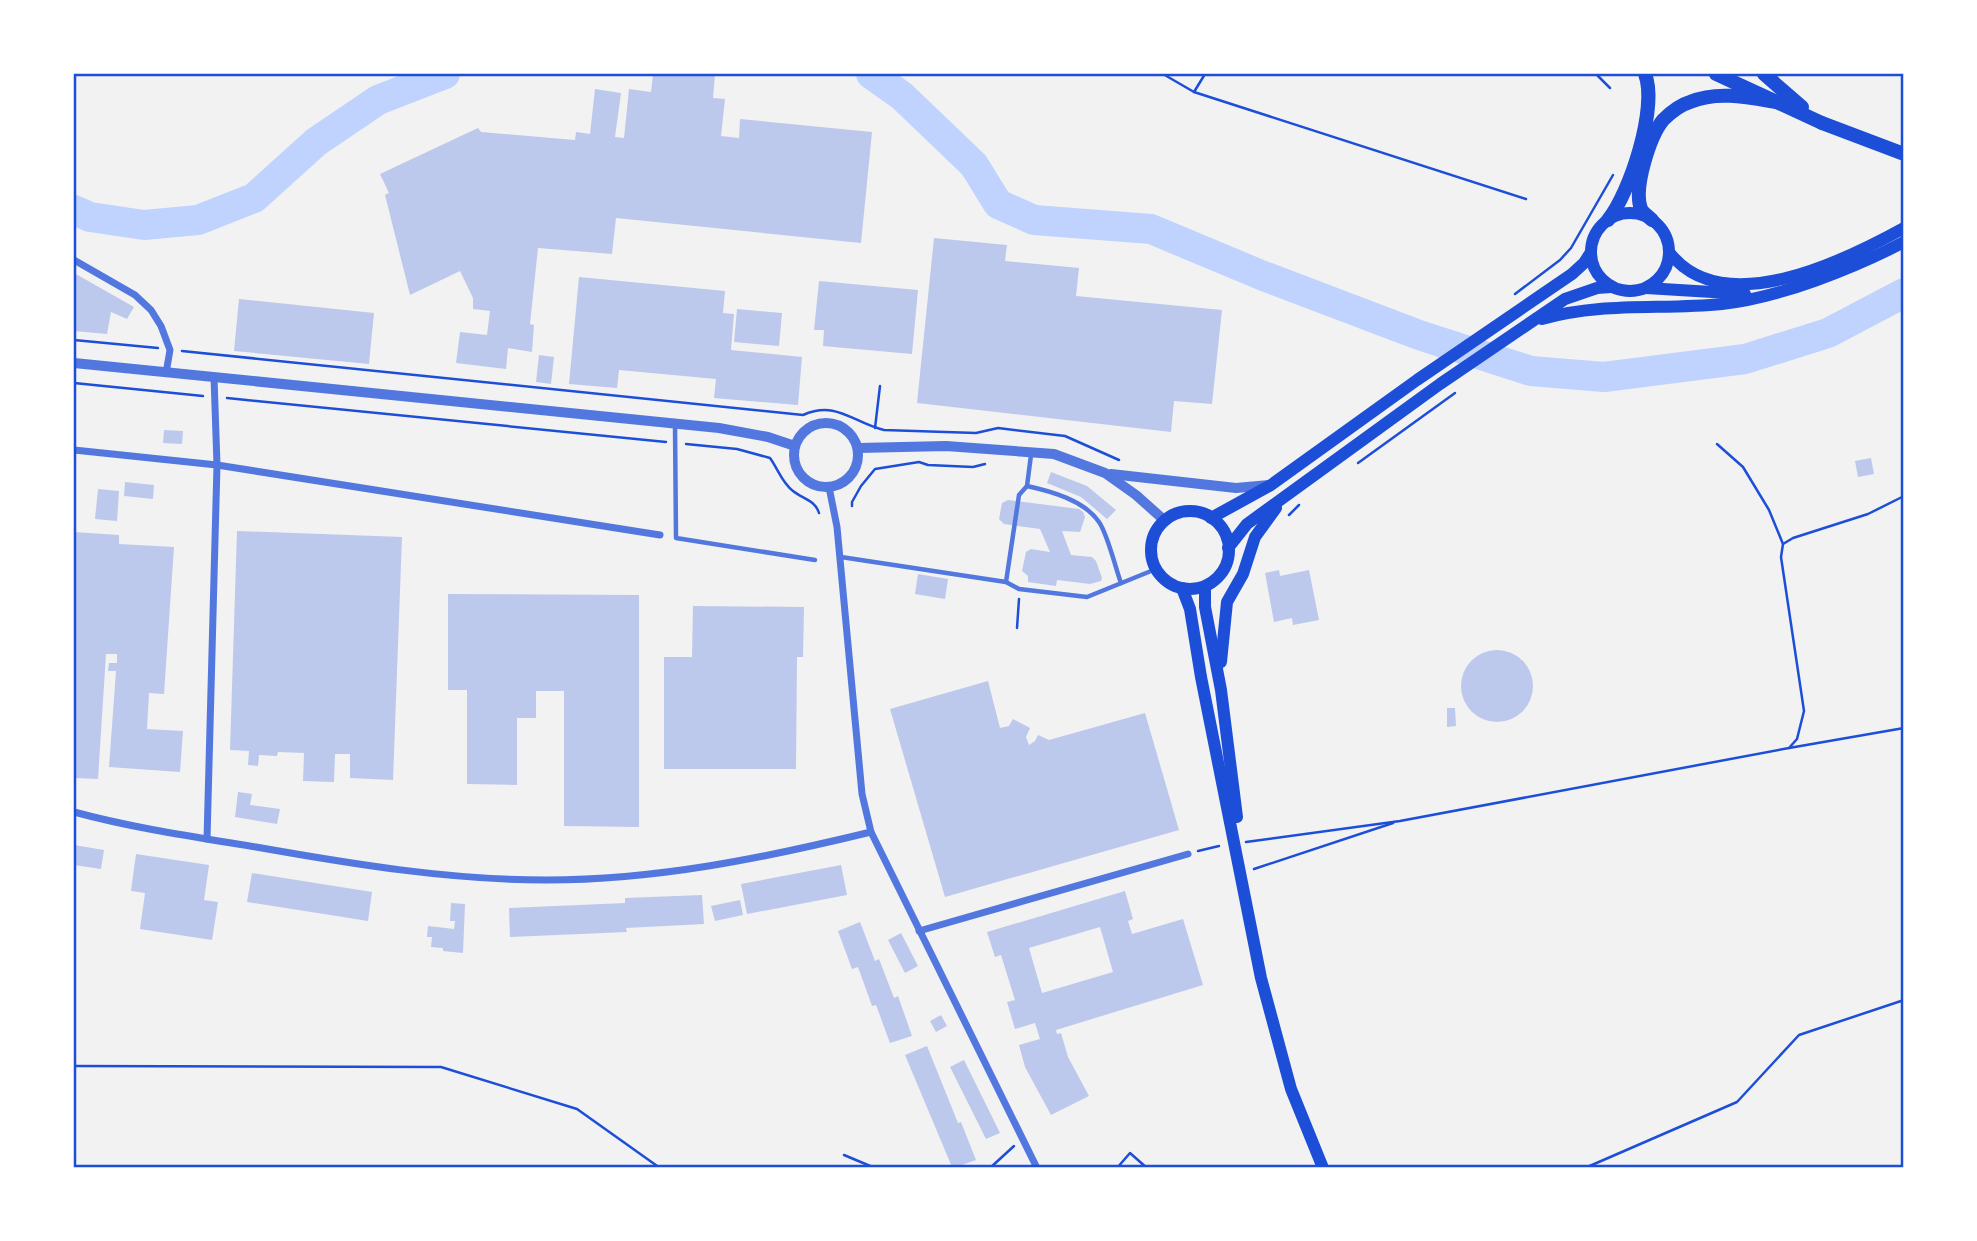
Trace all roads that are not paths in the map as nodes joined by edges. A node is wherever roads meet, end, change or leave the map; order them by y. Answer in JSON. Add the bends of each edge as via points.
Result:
{"nodes":[{"id":1,"x":1644,"y":74,"type":"edge"},
{"id":2,"x":1716,"y":74,"type":"edge"},
{"id":3,"x":1764,"y":74,"type":"edge"},
{"id":4,"x":1781,"y":103,"type":"junction"},
{"id":5,"x":1822,"y":123,"type":"junction"},
{"id":6,"x":1903,"y":154,"type":"edge"},
{"id":7,"x":1608,"y":220,"type":"junction"},
{"id":8,"x":1652,"y":220,"type":"junction"},
{"id":9,"x":1903,"y":228,"type":"edge"},
{"id":10,"x":1903,"y":242,"type":"edge"},
{"id":11,"x":1591,"y":252,"type":"junction"},
{"id":12,"x":1669,"y":252,"type":"junction"},
{"id":13,"x":74,"y":260,"type":"edge"},
{"id":14,"x":1611,"y":287,"type":"junction"},
{"id":15,"x":1646,"y":288,"type":"junction"},
{"id":16,"x":1766,"y":294,"type":"junction"},
{"id":17,"x":1532,"y":322,"type":"junction"},
{"id":18,"x":74,"y":363,"type":"edge"},
{"id":19,"x":166,"y":373,"type":"junction"},
{"id":20,"x":214,"y":377,"type":"junction"},
{"id":21,"x":676,"y":424,"type":"junction"},
{"id":22,"x":795,"y":446,"type":"junction"},
{"id":23,"x":858,"y":448,"type":"junction"},
{"id":24,"x":74,"y":450,"type":"edge"},
{"id":25,"x":1032,"y":450,"type":"junction"},
{"id":26,"x":217,"y":465,"type":"junction"},
{"id":27,"x":1105,"y":473,"type":"junction"},
{"id":28,"x":1271,"y":485,"type":"junction"},
{"id":29,"x":1027,"y":486,"type":"junction"},
{"id":30,"x":829,"y":487,"type":"junction"},
{"id":31,"x":1283,"y":498,"type":"junction"},
{"id":32,"x":1211,"y":518,"type":"junction"},
{"id":33,"x":1164,"y":520,"type":"junction"},
{"id":34,"x":660,"y":535,"type":"dead end"},
{"id":35,"x":1228,"y":548,"type":"junction"},
{"id":36,"x":840,"y":557,"type":"junction"},
{"id":37,"x":815,"y":560,"type":"dead end"},
{"id":38,"x":1156,"y":569,"type":"junction"},
{"id":39,"x":1006,"y":582,"type":"junction"},
{"id":40,"x":1121,"y":583,"type":"junction"},
{"id":41,"x":1205,"y":586,"type":"junction"},
{"id":42,"x":1182,"y":588,"type":"junction"},
{"id":43,"x":1221,"y":690,"type":"junction"},
{"id":44,"x":74,"y":812,"type":"edge"},
{"id":45,"x":1233,"y":819,"type":"junction"},
{"id":46,"x":871,"y":832,"type":"junction"},
{"id":47,"x":207,"y":839,"type":"junction"},
{"id":48,"x":1188,"y":854,"type":"dead end"},
{"id":49,"x":919,"y":931,"type":"junction"},
{"id":50,"x":1037,"y":1167,"type":"edge"},
{"id":51,"x":1323,"y":1167,"type":"edge"}],
"edges":[{"from":1,"to":7,"type":"main road","via":[[1650,99],[1645,127],[1625,190]]},
{"from":2,"to":4,"type":"main road"},
{"from":3,"to":5,"type":"main road"},
{"from":4,"to":5,"type":"main road"},
{"from":4,"to":8,"type":"main road","via":[[1719,96],[1688,102],[1663,120],[1654,134],[1642,177],[1642,210]]},
{"from":5,"to":6,"type":"main road"},
{"from":7,"to":8,"type":"main road","via":[[1632,214]]},
{"from":7,"to":11,"type":"main road","via":[[1593,239]]},
{"from":8,"to":12,"type":"main road","via":[[1665,236]]},
{"from":9,"to":12,"type":"main road","via":[[1819,267],[1756,284],[1701,278],[1678,265]]},
{"from":10,"to":16,"type":"main road","via":[[1839,272]]},
{"from":11,"to":14,"type":"main road","via":[[1596,272]]},
{"from":11,"to":28,"type":"main road","via":[[1572,274]]},
{"from":12,"to":15,"type":"main road","via":[[1664,271]]},
{"from":13,"to":19,"type":"street","via":[[135,295],[150,310],[170,350]]},
{"from":14,"to":15,"type":"main road","via":[[1622,291]]},
{"from":14,"to":17,"type":"main road","via":[[1565,299]]},
{"from":15,"to":16,"type":"main road"},
{"from":16,"to":17,"type":"main road","via":[[1705,305],[1588,308]]},
{"from":17,"to":31,"type":"main road"},
{"from":18,"to":19,"type":"street"},
{"from":19,"to":20,"type":"street"},
{"from":20,"to":21,"type":"street"},
{"from":20,"to":26,"type":"street"},
{"from":21,"to":22,"type":"street","via":[[768,437]]},
{"from":21,"to":37,"type":"lane","via":[[676,538]]},
{"from":22,"to":23,"type":"street","via":[[803,432],[827,423],[843,428]]},
{"from":22,"to":30,"type":"street","via":[[796,467],[802,475]]},
{"from":23,"to":25,"type":"street"},
{"from":23,"to":30,"type":"street","via":[[848,478]]},
{"from":24,"to":26,"type":"street"},
{"from":25,"to":27,"type":"street","via":[[1076,460]]},
{"from":25,"to":29,"type":"lane"},
{"from":26,"to":34,"type":"street"},
{"from":26,"to":47,"type":"street"},
{"from":27,"to":28,"type":"street","via":[[1236,488]]},
{"from":27,"to":33,"type":"street"},
{"from":28,"to":32,"type":"main road"},
{"from":29,"to":39,"type":"lane","via":[[1019,495]]},
{"from":29,"to":40,"type":"lane","via":[[1066,498],[1098,521]]},
{"from":30,"to":36,"type":"street"},
{"from":31,"to":35,"type":"main road","via":[[1247,524]]},
{"from":31,"to":43,"type":"main road","via":[[1255,537],[1243,574],[1227,602]]},
{"from":32,"to":33,"type":"main road","via":[[1188,511]]},
{"from":32,"to":35,"type":"main road","via":[[1224,531]]},
{"from":33,"to":38,"type":"main road","via":[[1153,538]]},
{"from":35,"to":41,"type":"main road","via":[[1223,571]]},
{"from":36,"to":39,"type":"lane"},
{"from":36,"to":46,"type":"street","via":[[862,793]]},
{"from":38,"to":40,"type":"lane"},
{"from":38,"to":42,"type":"main road"},
{"from":39,"to":40,"type":"lane","via":[[1019,589],[1087,597]]},
{"from":41,"to":42,"type":"main road"},
{"from":41,"to":43,"type":"main road"},
{"from":42,"to":45,"type":"main road"},
{"from":43,"to":45,"type":"main road"},
{"from":44,"to":47,"type":"street"},
{"from":45,"to":51,"type":"main road","via":[[1261,978],[1292,1088]]},
{"from":46,"to":47,"type":"street","via":[[740,862],[637,876],[546,880],[379,867]]},
{"from":46,"to":49,"type":"street"},
{"from":48,"to":49,"type":"street"},
{"from":49,"to":50,"type":"street"}]}
